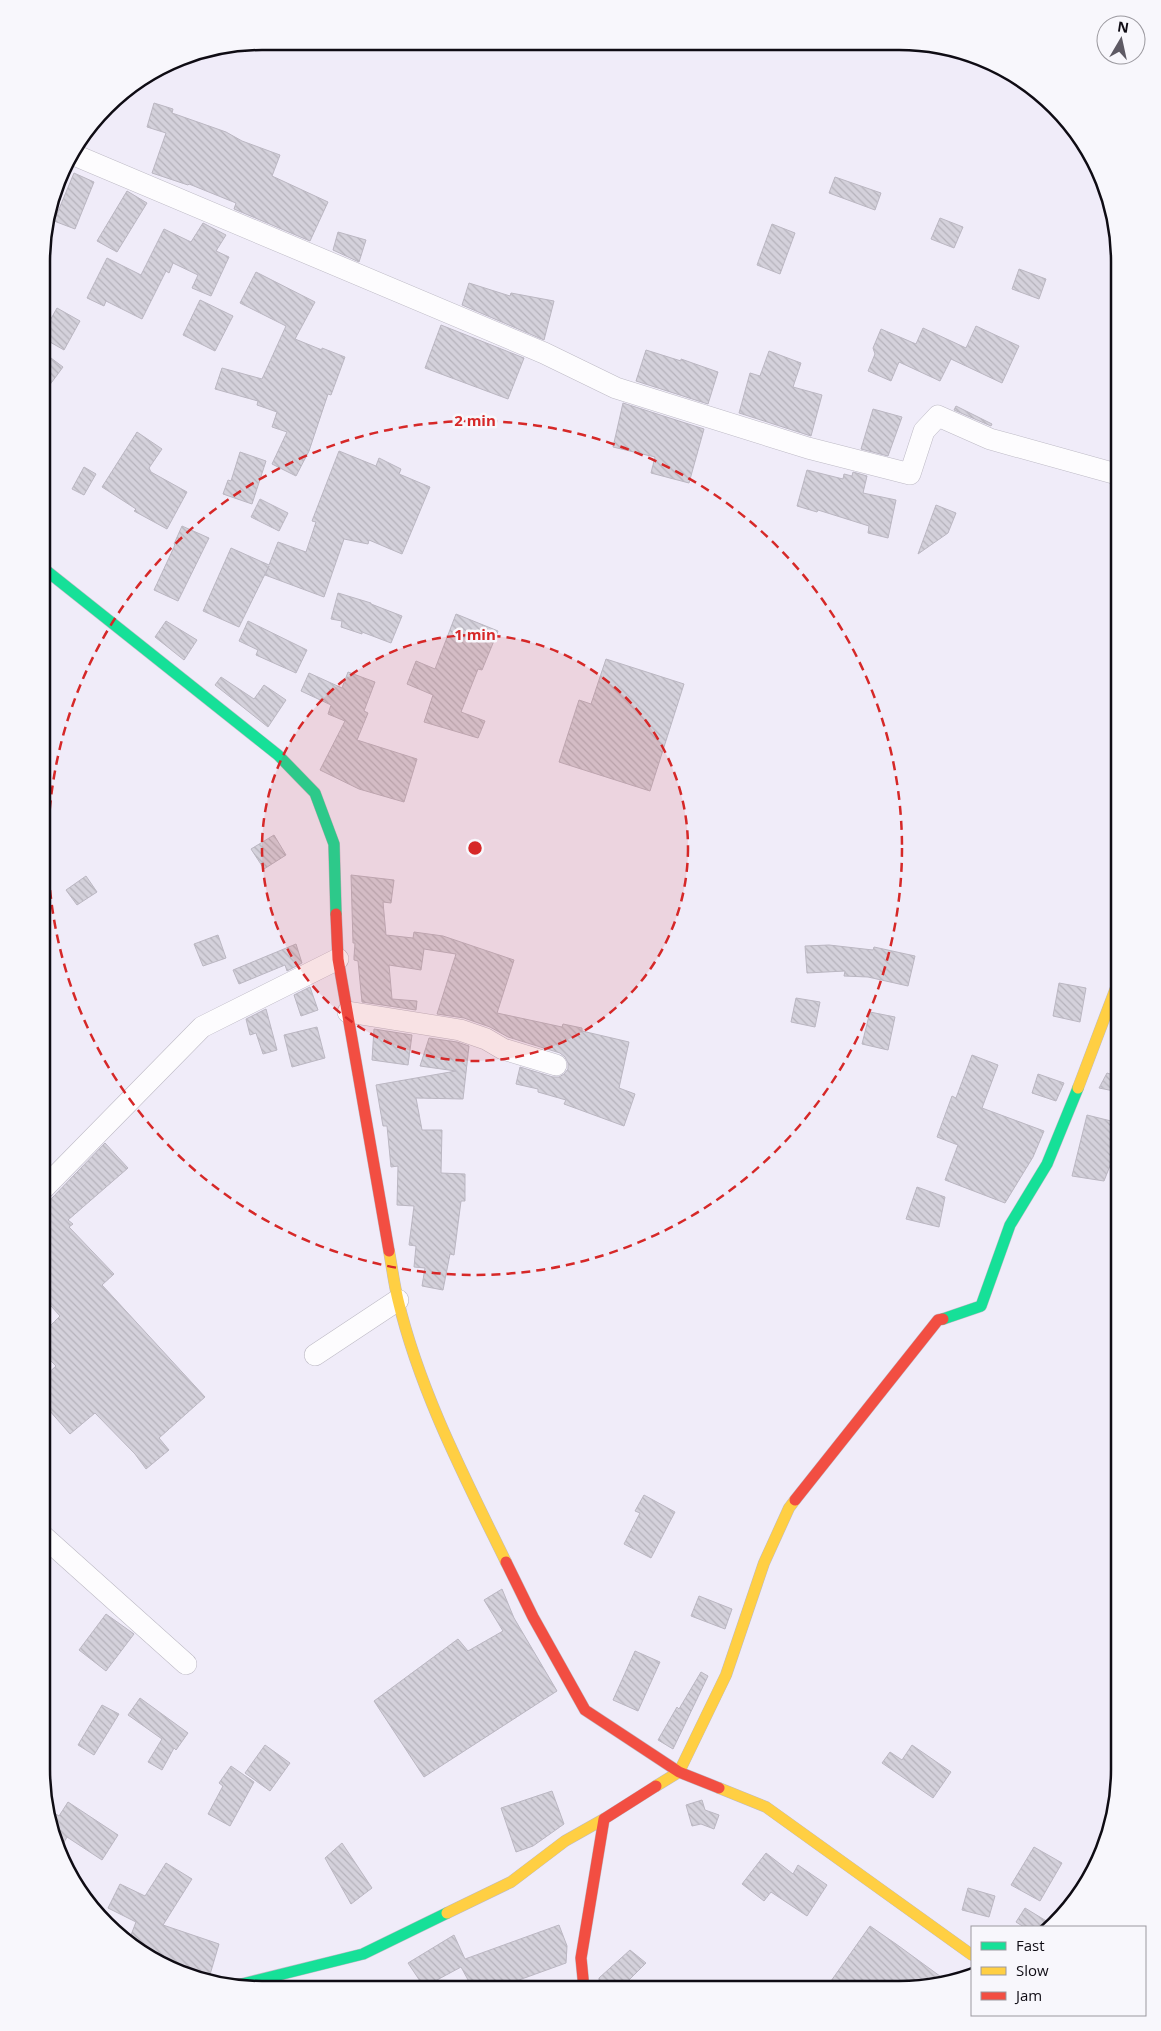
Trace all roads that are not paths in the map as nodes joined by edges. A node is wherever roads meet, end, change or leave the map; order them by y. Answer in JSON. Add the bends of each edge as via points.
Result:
{"nodes":[{"id":1,"x":78,"y":156,"type":"edge"},
{"id":2,"x":1111,"y":472,"type":"edge"},
{"id":3,"x":50,"y":574,"type":"edge"},
{"id":4,"x":338,"y":959,"type":"junction"},
{"id":5,"x":1111,"y":1001,"type":"edge"},
{"id":6,"x":348,"y":1012,"type":"junction"},
{"id":7,"x":556,"y":1065,"type":"dead end"},
{"id":8,"x":50,"y":1182,"type":"edge"},
{"id":9,"x":398,"y":1300,"type":"junction"},
{"id":10,"x":316,"y":1355,"type":"dead end"},
{"id":11,"x":50,"y":1542,"type":"edge"},
{"id":12,"x":186,"y":1664,"type":"dead end"},
{"id":13,"x":679,"y":1772,"type":"junction"},
{"id":14,"x":604,"y":1819,"type":"junction"},
{"id":15,"x":971,"y":1953,"type":"edge"},
{"id":16,"x":254,"y":1981,"type":"edge"},
{"id":17,"x":583,"y":1981,"type":"edge"}],
"edges":[{"from":1,"to":2,"type":"street","via":[[544,353],[616,388],[808,448],[910,474],[924,431],[938,416],[990,438]]},
{"from":3,"to":4,"type":"street","via":[[278,755],[314,793],[334,844]]},
{"from":4,"to":6,"type":"street"},
{"from":4,"to":8,"type":"street","via":[[202,1027]]},
{"from":5,"to":13,"type":"street","via":[[1047,1164],[1010,1225],[981,1306],[938,1320],[789,1508],[764,1563],[726,1675]]},
{"from":6,"to":7,"type":"street","via":[[460,1030],[503,1049]]},
{"from":6,"to":9,"type":"street"},
{"from":9,"to":10,"type":"street"},
{"from":9,"to":13,"type":"street","via":[[419,1368],[454,1455],[533,1617],[585,1710]]},
{"from":11,"to":12,"type":"street"},
{"from":13,"to":14,"type":"street"},
{"from":13,"to":15,"type":"street","via":[[766,1807]]},
{"from":14,"to":16,"type":"street","via":[[565,1841],[511,1882],[363,1954]]},
{"from":14,"to":17,"type":"street","via":[[581,1958]]}]}
